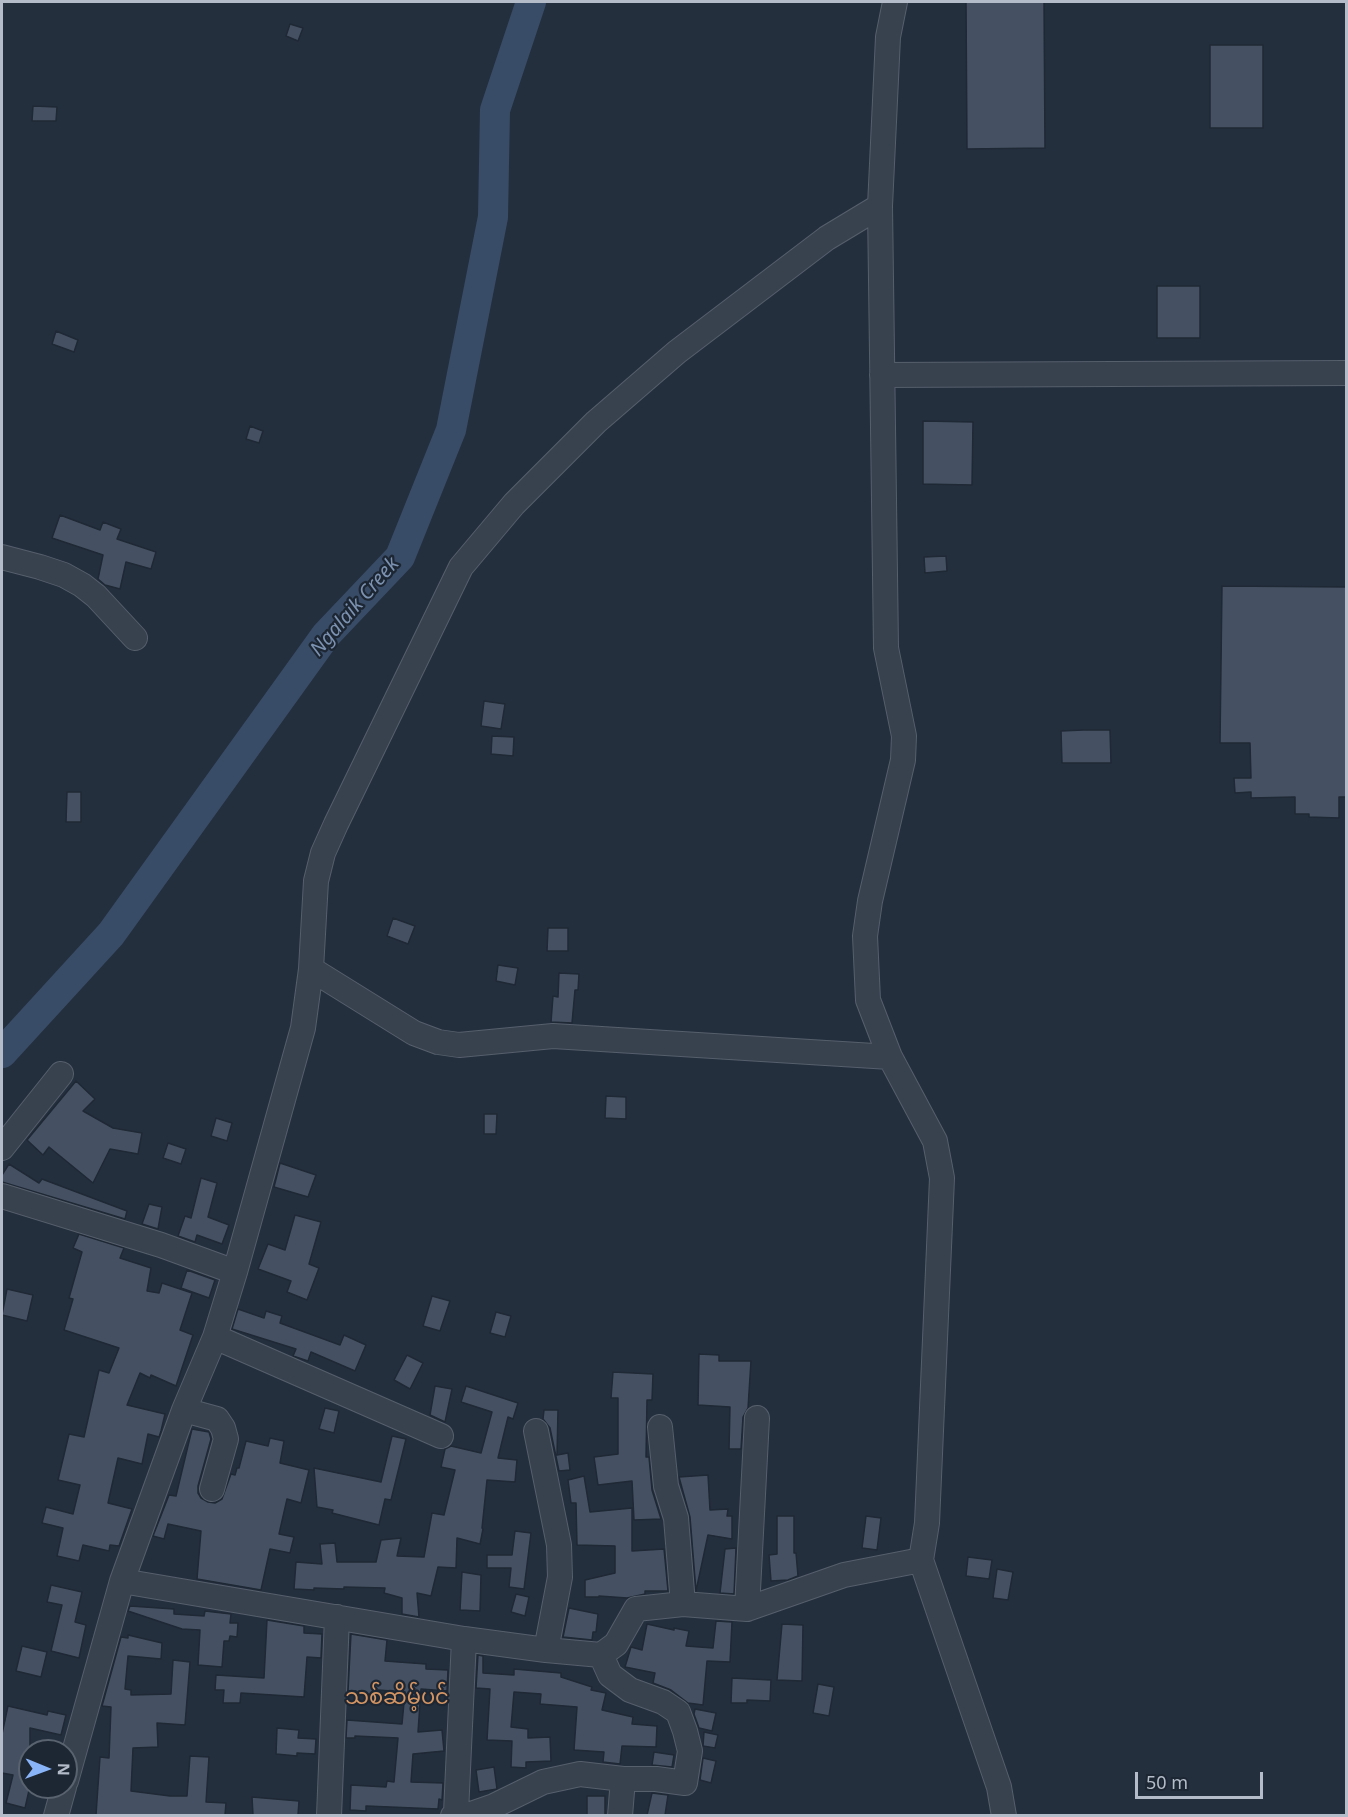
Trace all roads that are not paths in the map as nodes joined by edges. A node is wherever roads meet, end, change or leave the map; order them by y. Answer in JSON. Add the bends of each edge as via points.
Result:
{"nodes":[{"id":1,"x":895,"y":2,"type":"edge"},
{"id":2,"x":880,"y":206,"type":"junction"},
{"id":3,"x":1347,"y":373,"type":"edge"},
{"id":4,"x":882,"y":375,"type":"junction"},
{"id":5,"x":2,"y":557,"type":"edge"},
{"id":6,"x":135,"y":638,"type":"dead end"},
{"id":7,"x":311,"y":969,"type":"junction"},
{"id":8,"x":890,"y":1057,"type":"junction"},
{"id":9,"x":61,"y":1074,"type":"dead end"},
{"id":10,"x":2,"y":1148,"type":"edge"},
{"id":11,"x":2,"y":1196,"type":"edge"},
{"id":12,"x":236,"y":1272,"type":"junction"},
{"id":13,"x":215,"y":1337,"type":"junction"},
{"id":14,"x":184,"y":1410,"type":"junction"},
{"id":15,"x":757,"y":1418,"type":"dead end"},
{"id":16,"x":660,"y":1427,"type":"dead end"},
{"id":17,"x":536,"y":1431,"type":"dead end"},
{"id":18,"x":441,"y":1436,"type":"dead end"},
{"id":19,"x":212,"y":1489,"type":"dead end"},
{"id":20,"x":921,"y":1560,"type":"junction"},
{"id":21,"x":122,"y":1581,"type":"junction"},
{"id":22,"x":682,"y":1604,"type":"junction"},
{"id":23,"x":747,"y":1609,"type":"junction"},
{"id":24,"x":337,"y":1617,"type":"junction"},
{"id":25,"x":464,"y":1639,"type":"junction"},
{"id":26,"x":546,"y":1650,"type":"junction"},
{"id":27,"x":601,"y":1655,"type":"junction"},
{"id":28,"x":78,"y":1739,"type":"edge"},
{"id":29,"x":623,"y":1779,"type":"junction"},
{"id":30,"x":61,"y":1799,"type":"edge"},
{"id":31,"x":454,"y":1814,"type":"edge"},
{"id":32,"x":56,"y":1815,"type":"edge"},
{"id":33,"x":329,"y":1815,"type":"edge"},
{"id":34,"x":620,"y":1815,"type":"edge"},
{"id":35,"x":1004,"y":1815,"type":"edge"}],
"edges":[{"from":1,"to":2,"type":"street","via":[[888,37]]},
{"from":2,"to":4,"type":"street"},
{"from":2,"to":7,"type":"street","via":[[827,238],[677,352],[596,423],[514,504],[461,567],[323,854],[316,881]]},
{"from":3,"to":4,"type":"street"},
{"from":4,"to":8,"type":"street","via":[[886,648],[904,736],[903,760],[865,936],[868,1000]]},
{"from":5,"to":6,"type":"street","via":[[64,575],[82,585]]},
{"from":7,"to":8,"type":"street","via":[[414,1033],[438,1042],[459,1045],[553,1036]]},
{"from":7,"to":12,"type":"street","via":[[303,1028]]},
{"from":8,"to":20,"type":"street","via":[[935,1141],[942,1178],[927,1523]]},
{"from":9,"to":10,"type":"street"},
{"from":11,"to":12,"type":"street"},
{"from":12,"to":13,"type":"street"},
{"from":13,"to":14,"type":"street"},
{"from":13,"to":18,"type":"street"},
{"from":14,"to":19,"type":"street","via":[[217,1419],[223,1428],[226,1439]]},
{"from":14,"to":21,"type":"street"},
{"from":15,"to":23,"type":"street"},
{"from":16,"to":22,"type":"street","via":[[666,1486],[676,1518]]},
{"from":17,"to":26,"type":"street","via":[[560,1566]]},
{"from":20,"to":23,"type":"street","via":[[844,1575]]},
{"from":20,"to":35,"type":"street","via":[[999,1786]]},
{"from":21,"to":24,"type":"street"},
{"from":21,"to":28,"type":"street"},
{"from":22,"to":23,"type":"street"},
{"from":22,"to":27,"type":"street","via":[[636,1609],[616,1644]]},
{"from":24,"to":25,"type":"street"},
{"from":24,"to":33,"type":"street"},
{"from":25,"to":26,"type":"street"},
{"from":25,"to":31,"type":"street"},
{"from":26,"to":27,"type":"street"},
{"from":27,"to":29,"type":"street","via":[[610,1675],[630,1690],[678,1712],[690,1751],[685,1783]]},
{"from":29,"to":31,"type":"street","via":[[580,1774],[543,1782],[471,1814]]},
{"from":29,"to":34,"type":"street"},
{"from":30,"to":32,"type":"street"}]}
